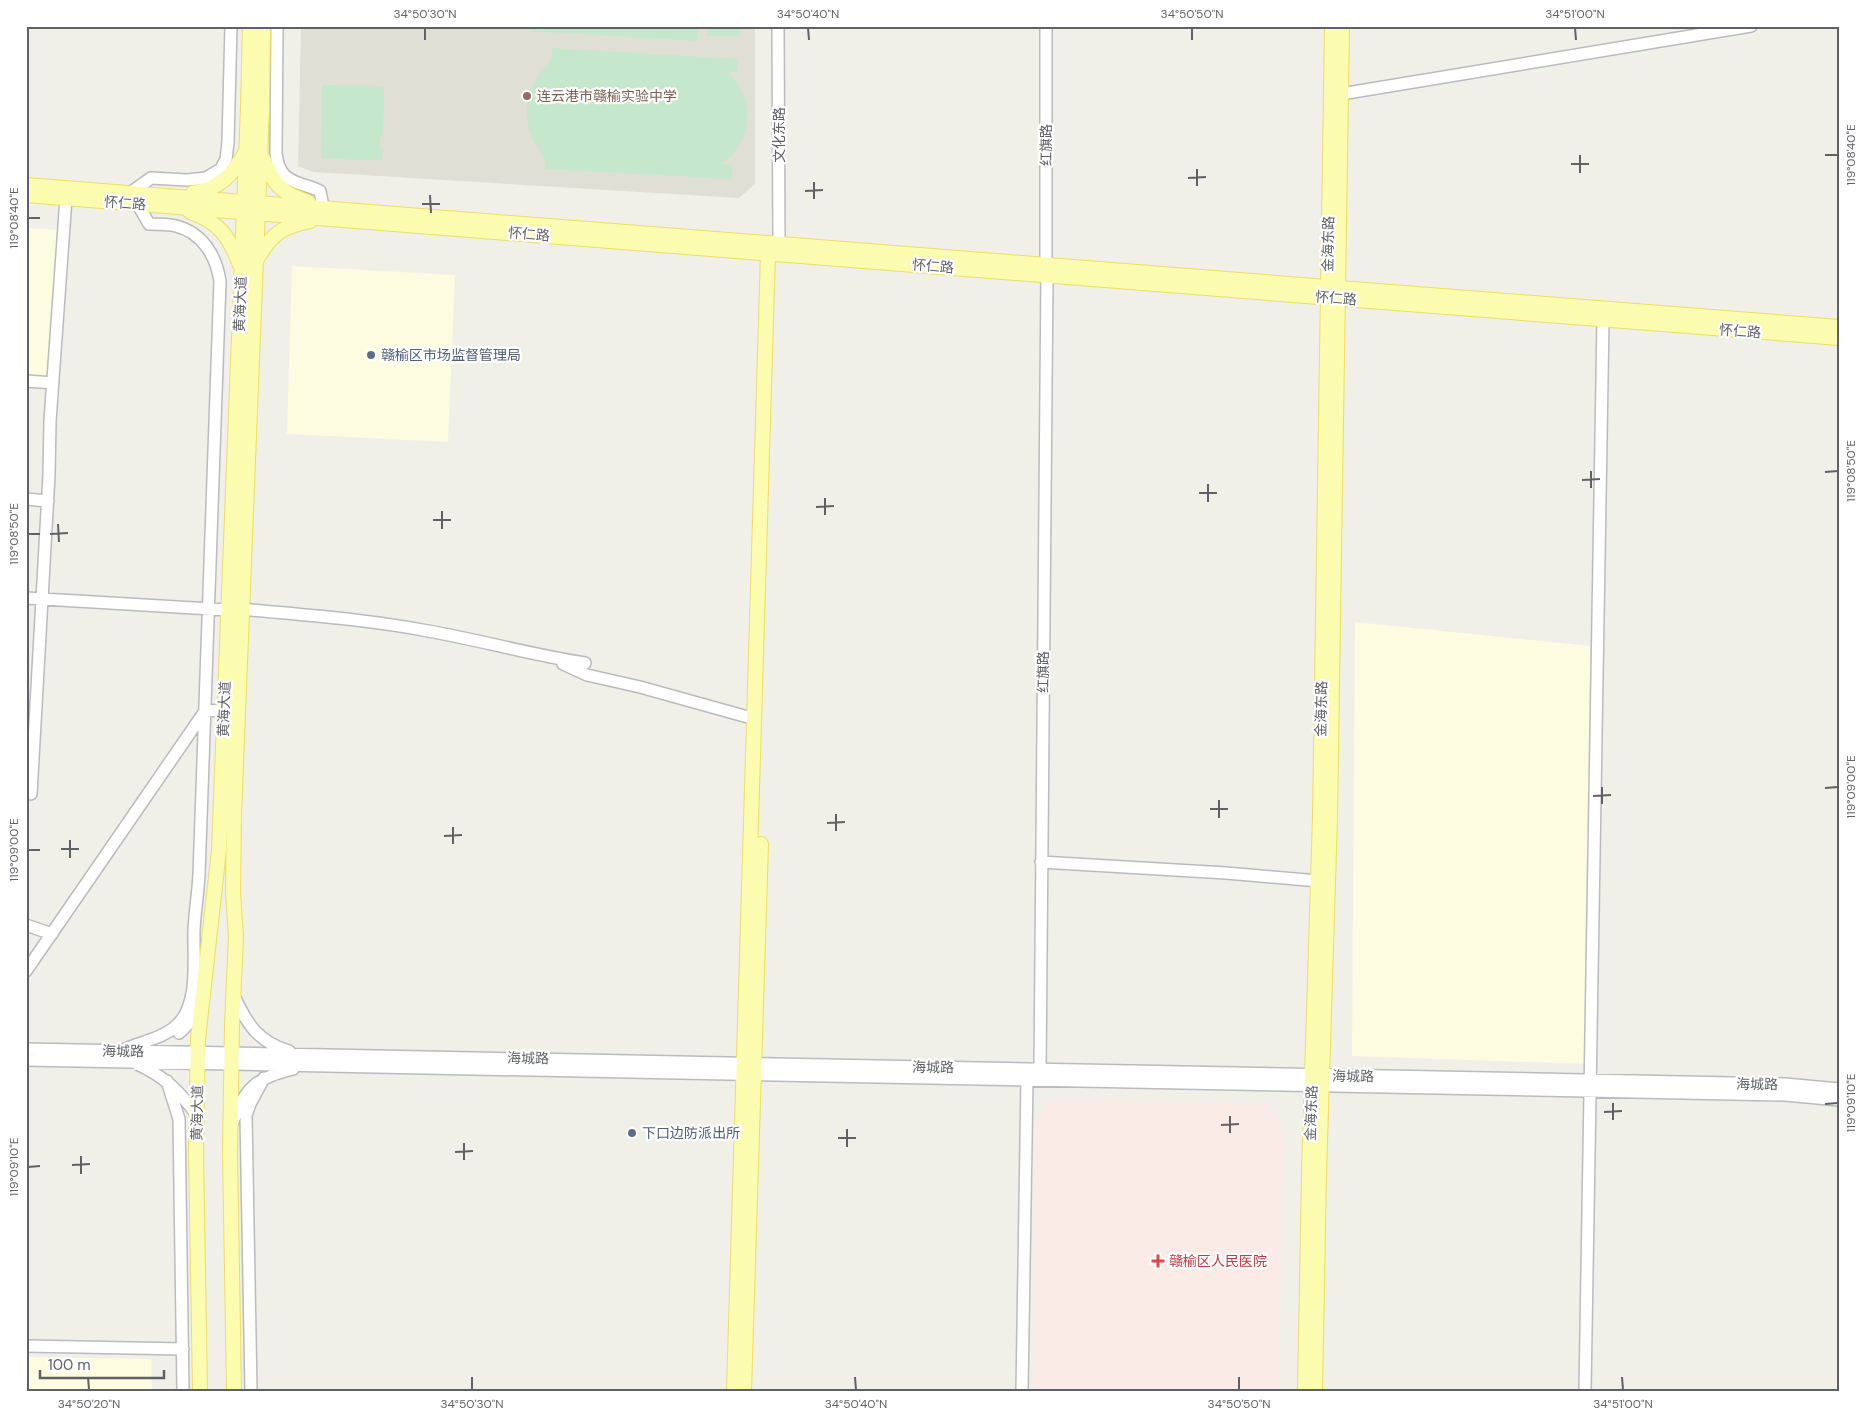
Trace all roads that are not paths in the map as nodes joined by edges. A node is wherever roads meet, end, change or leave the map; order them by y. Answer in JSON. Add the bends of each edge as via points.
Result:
{"nodes":[{"id":1,"x":231,"y":26,"type":"edge"},
{"id":2,"x":250,"y":26,"type":"edge"},
{"id":3,"x":263,"y":26,"type":"edge"},
{"id":4,"x":277,"y":26,"type":"edge"},
{"id":5,"x":778,"y":26,"type":"edge"},
{"id":6,"x":1046,"y":26,"type":"edge"},
{"id":7,"x":1332,"y":26,"type":"edge"},
{"id":8,"x":1342,"y":26,"type":"edge"},
{"id":9,"x":1751,"y":26,"type":"edge"},
{"id":10,"x":1341,"y":94,"type":"junction"},
{"id":11,"x":253,"y":152,"type":"junction"},
{"id":12,"x":26,"y":184,"type":"edge"},
{"id":13,"x":26,"y":195,"type":"edge"},
{"id":14,"x":66,"y":198,"type":"junction"},
{"id":15,"x":133,"y":198,"type":"junction"},
{"id":16,"x":176,"y":201,"type":"junction"},
{"id":17,"x":251,"y":207,"type":"junction"},
{"id":18,"x":324,"y":213,"type":"junction"},
{"id":19,"x":774,"y":250,"type":"junction"},
{"id":20,"x":255,"y":262,"type":"junction"},
{"id":21,"x":241,"y":269,"type":"junction"},
{"id":22,"x":1046,"y":270,"type":"junction"},
{"id":23,"x":1333,"y":292,"type":"junction"},
{"id":24,"x":1604,"y":320,"type":"junction"},
{"id":25,"x":1839,"y":327,"type":"edge"},
{"id":26,"x":1839,"y":338,"type":"edge"},
{"id":27,"x":26,"y":381,"type":"edge"},
{"id":28,"x":53,"y":383,"type":"junction"},
{"id":29,"x":26,"y":499,"type":"edge"},
{"id":30,"x":48,"y":501,"type":"junction"},
{"id":31,"x":26,"y":598,"type":"edge"},
{"id":32,"x":42,"y":599,"type":"junction"},
{"id":33,"x":209,"y":609,"type":"junction"},
{"id":34,"x":235,"y":610,"type":"junction"},
{"id":35,"x":552,"y":658,"type":"junction"},
{"id":36,"x":585,"y":663,"type":"dead end"},
{"id":37,"x":205,"y":710,"type":"junction"},
{"id":38,"x":224,"y":710,"type":"junction"},
{"id":39,"x":755,"y":719,"type":"junction"},
{"id":40,"x":30,"y":794,"type":"dead end"},
{"id":41,"x":1041,"y":862,"type":"junction"},
{"id":42,"x":1318,"y":882,"type":"junction"},
{"id":43,"x":26,"y":925,"type":"edge"},
{"id":44,"x":52,"y":934,"type":"junction"},
{"id":45,"x":26,"y":971,"type":"edge"},
{"id":46,"x":234,"y":996,"type":"junction"},
{"id":47,"x":202,"y":998,"type":"junction"},
{"id":48,"x":26,"y":1049,"type":"edge"},
{"id":49,"x":120,"y":1051,"type":"junction"},
{"id":50,"x":300,"y":1054,"type":"junction"},
{"id":51,"x":134,"y":1056,"type":"junction"},
{"id":52,"x":198,"y":1058,"type":"junction"},
{"id":53,"x":232,"y":1058,"type":"junction"},
{"id":54,"x":26,"y":1060,"type":"edge"},
{"id":55,"x":308,"y":1065,"type":"junction"},
{"id":56,"x":750,"y":1069,"type":"junction"},
{"id":57,"x":1040,"y":1069,"type":"junction"},
{"id":58,"x":264,"y":1078,"type":"junction"},
{"id":59,"x":1027,"y":1080,"type":"junction"},
{"id":60,"x":1317,"y":1080,"type":"junction"},
{"id":61,"x":167,"y":1081,"type":"junction"},
{"id":62,"x":1591,"y":1086,"type":"junction"},
{"id":63,"x":1839,"y":1090,"type":"edge"},
{"id":64,"x":1839,"y":1100,"type":"edge"},
{"id":65,"x":197,"y":1115,"type":"junction"},
{"id":66,"x":230,"y":1130,"type":"junction"},
{"id":67,"x":199,"y":1334,"type":"junction"},
{"id":68,"x":26,"y":1346,"type":"edge"},
{"id":69,"x":183,"y":1349,"type":"junction"},
{"id":70,"x":199,"y":1363,"type":"junction"},
{"id":71,"x":183,"y":1391,"type":"edge"},
{"id":72,"x":200,"y":1391,"type":"edge"},
{"id":73,"x":234,"y":1391,"type":"edge"},
{"id":74,"x":251,"y":1391,"type":"edge"},
{"id":75,"x":734,"y":1391,"type":"edge"},
{"id":76,"x":744,"y":1391,"type":"edge"},
{"id":77,"x":1022,"y":1391,"type":"edge"},
{"id":78,"x":1305,"y":1391,"type":"edge"},
{"id":79,"x":1316,"y":1391,"type":"edge"},
{"id":80,"x":1585,"y":1391,"type":"edge"}],
"edges":[{"from":1,"to":15,"type":"street","via":[[228,142],[221,170],[206,178],[151,178]]},
{"from":2,"to":11,"type":"main road","name":"黄海大道"},
{"from":3,"to":11,"type":"main road","name":"黄海大道"},
{"from":4,"to":18,"type":"street","via":[[277,164],[292,181],[320,192]]},
{"from":5,"to":19,"type":"street","name":"文化东路"},
{"from":6,"to":22,"type":"street","name":"红旗路"},
{"from":7,"to":23,"type":"main road","name":"金海东路"},
{"from":8,"to":10,"type":"main road","name":"金海东路"},
{"from":9,"to":10,"type":"street"},
{"from":10,"to":23,"type":"main road","name":"金海东路"},
{"from":11,"to":16,"type":"main road","via":[[221,183]]},
{"from":11,"to":17,"type":"main road","name":"黄海大道"},
{"from":11,"to":18,"type":"main road","via":[[277,186]]},
{"from":12,"to":15,"type":"main road","name":"怀仁路"},
{"from":13,"to":14,"type":"main road","name":"怀仁路"},
{"from":14,"to":15,"type":"main road","name":"怀仁路"},
{"from":14,"to":28,"type":"street"},
{"from":15,"to":16,"type":"main road","name":"怀仁路"},
{"from":15,"to":33,"type":"street","via":[[149,224],[186,230],[208,246],[218,265]]},
{"from":16,"to":17,"type":"main road","name":"怀仁路"},
{"from":16,"to":21,"type":"main road","via":[[216,225],[232,246]]},
{"from":17,"to":18,"type":"main road","name":"怀仁路"},
{"from":17,"to":20,"type":"main road","name":"黄海大道"},
{"from":17,"to":21,"type":"main road","name":"黄海大道"},
{"from":18,"to":19,"type":"main road","name":"怀仁路"},
{"from":18,"to":20,"type":"main road","via":[[281,230]]},
{"from":19,"to":22,"type":"main road","name":"怀仁路"},
{"from":19,"to":39,"type":"main road"},
{"from":19,"to":56,"type":"main road"},
{"from":20,"to":34,"type":"main road","name":"黄海大道"},
{"from":21,"to":34,"type":"main road","name":"黄海大道"},
{"from":22,"to":23,"type":"main road","name":"怀仁路"},
{"from":22,"to":41,"type":"street","name":"红旗路"},
{"from":23,"to":24,"type":"main road","name":"怀仁路"},
{"from":23,"to":25,"type":"main road","name":"怀仁路"},
{"from":23,"to":42,"type":"main road","name":"金海东路"},
{"from":23,"to":60,"type":"main road","name":"金海东路","via":[[1330,817]]},
{"from":24,"to":26,"type":"main road","name":"怀仁路"},
{"from":24,"to":62,"type":"street"},
{"from":27,"to":28,"type":"street"},
{"from":28,"to":30,"type":"street"},
{"from":29,"to":30,"type":"street"},
{"from":30,"to":32,"type":"street"},
{"from":31,"to":32,"type":"street"},
{"from":32,"to":33,"type":"street"},
{"from":32,"to":40,"type":"street"},
{"from":33,"to":34,"type":"street"},
{"from":33,"to":37,"type":"street"},
{"from":34,"to":35,"type":"street","via":[[366,621],[427,630]]},
{"from":34,"to":38,"type":"main road","name":"黄海大道"},
{"from":34,"to":46,"type":"main road","name":"黄海大道"},
{"from":35,"to":36,"type":"street"},
{"from":35,"to":39,"type":"street","via":[[587,675]]},
{"from":37,"to":38,"type":"street"},
{"from":37,"to":44,"type":"street"},
{"from":37,"to":49,"type":"street","via":[[192,996],[188,1011],[175,1027]]},
{"from":38,"to":47,"type":"main road","name":"黄海大道","via":[[219,850]]},
{"from":39,"to":56,"type":"main road"},
{"from":41,"to":42,"type":"street"},
{"from":41,"to":57,"type":"street","name":"红旗路"},
{"from":42,"to":60,"type":"main road","name":"金海东路"},
{"from":43,"to":44,"type":"street"},
{"from":44,"to":45,"type":"street"},
{"from":46,"to":50,"type":"street","via":[[246,1020],[267,1043]]},
{"from":46,"to":53,"type":"main road","name":"黄海大道"},
{"from":47,"to":51,"type":"street","via":[[194,1016],[180,1032]]},
{"from":47,"to":52,"type":"main road","name":"黄海大道"},
{"from":48,"to":49,"type":"street","name":"海城路"},
{"from":49,"to":51,"type":"street","name":"海城路"},
{"from":50,"to":53,"type":"street","name":"海城路"},
{"from":50,"to":56,"type":"street","name":"海城路"},
{"from":51,"to":52,"type":"street","name":"海城路"},
{"from":51,"to":54,"type":"street","name":"海城路"},
{"from":51,"to":61,"type":"street"},
{"from":52,"to":53,"type":"street","name":"海城路"},
{"from":52,"to":65,"type":"main road","name":"黄海大道"},
{"from":53,"to":55,"type":"street","name":"海城路"},
{"from":53,"to":66,"type":"main road","name":"黄海大道"},
{"from":55,"to":56,"type":"street","name":"海城路"},
{"from":55,"to":58,"type":"street"},
{"from":56,"to":57,"type":"street","name":"海城路"},
{"from":56,"to":59,"type":"street","name":"海城路"},
{"from":56,"to":75,"type":"main road"},
{"from":56,"to":76,"type":"main road"},
{"from":57,"to":60,"type":"street","name":"海城路"},
{"from":58,"to":66,"type":"street","via":[[246,1091]]},
{"from":58,"to":74,"type":"street","via":[[246,1116]]},
{"from":59,"to":60,"type":"street","name":"海城路"},
{"from":59,"to":77,"type":"street"},
{"from":60,"to":62,"type":"street","name":"海城路"},
{"from":60,"to":78,"type":"main road","name":"金海东路"},
{"from":60,"to":79,"type":"main road","name":"金海东路"},
{"from":61,"to":65,"type":"street"},
{"from":61,"to":69,"type":"street","via":[[179,1119]]},
{"from":62,"to":63,"type":"street","name":"海城路","via":[[1803,1085]]},
{"from":62,"to":64,"type":"street","name":"海城路"},
{"from":62,"to":80,"type":"street"},
{"from":65,"to":67,"type":"main road","name":"黄海大道"},
{"from":66,"to":73,"type":"main road","name":"黄海大道"},
{"from":67,"to":69,"type":"street"},
{"from":67,"to":70,"type":"main road","name":"黄海大道"},
{"from":68,"to":69,"type":"street"},
{"from":69,"to":70,"type":"street"},
{"from":69,"to":71,"type":"street"},
{"from":70,"to":72,"type":"main road","name":"黄海大道"}]}
